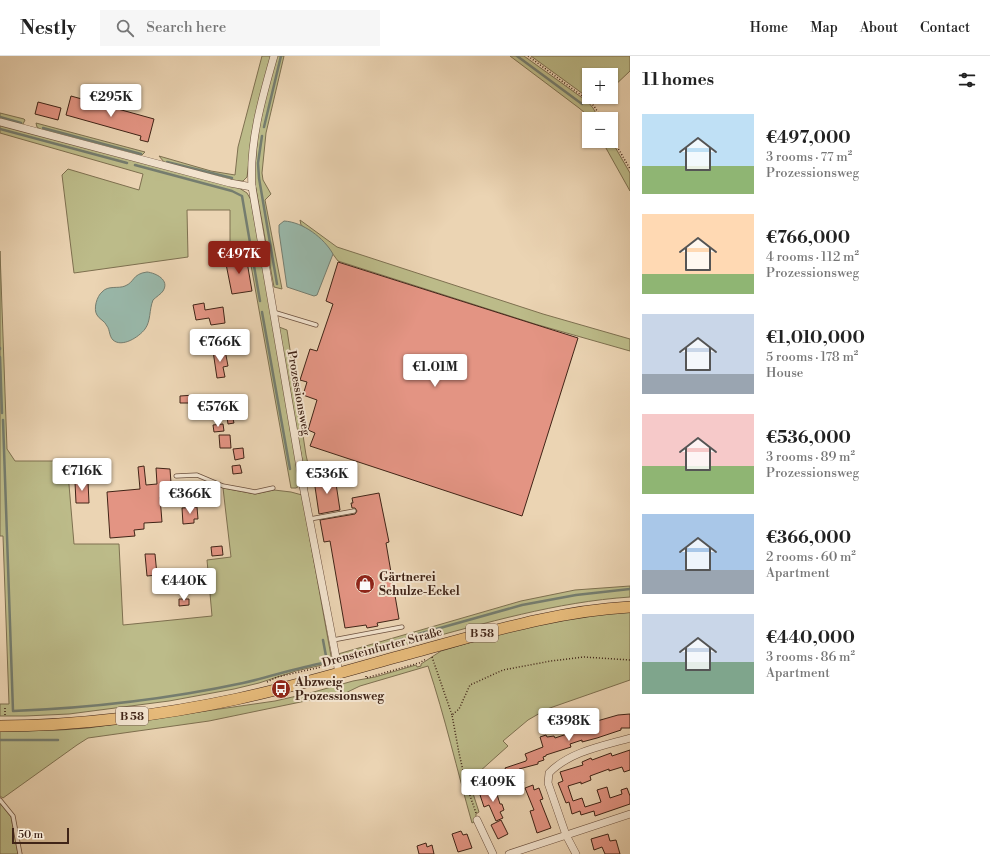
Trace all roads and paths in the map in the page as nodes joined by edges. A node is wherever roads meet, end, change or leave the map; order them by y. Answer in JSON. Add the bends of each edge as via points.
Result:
{"nodes":[{"id":1,"x":274,"y":56,"type":"edge"},
{"id":2,"x":528,"y":56,"type":"edge"},
{"id":3,"x":598,"y":112,"type":"edge"},
{"id":4,"x":0,"y":122,"type":"edge"},
{"id":5,"x":618,"y":148,"type":"edge"},
{"id":6,"x":630,"y":169,"type":"edge"},
{"id":7,"x":252,"y":187,"type":"junction"},
{"id":8,"x":273,"y":312,"type":"junction"},
{"id":9,"x":316,"y":325,"type":"dead end"},
{"id":10,"x":176,"y":476,"type":"dead end"},
{"id":11,"x":273,"y":488,"type":"dead end"},
{"id":12,"x":354,"y":511,"type":"dead end"},
{"id":13,"x":310,"y":519,"type":"junction"},
{"id":14,"x":630,"y":607,"type":"edge"},
{"id":15,"x":402,"y":627,"type":"dead end"},
{"id":16,"x":332,"y":640,"type":"junction"},
{"id":17,"x":359,"y":657,"type":"dead end"},
{"id":18,"x":630,"y":660,"type":"edge"},
{"id":19,"x":337,"y":668,"type":"junction"},
{"id":20,"x":366,"y":678,"type":"dead end"},
{"id":21,"x":266,"y":682,"type":"dead end"},
{"id":22,"x":452,"y":715,"type":"junction"},
{"id":23,"x":0,"y":726,"type":"edge"},
{"id":24,"x":630,"y":738,"type":"edge"},
{"id":25,"x":0,"y":800,"type":"edge"},
{"id":26,"x":630,"y":814,"type":"edge"},
{"id":27,"x":478,"y":820,"type":"joint"},
{"id":28,"x":566,"y":835,"type":"junction"},
{"id":29,"x":20,"y":854,"type":"edge"},
{"id":30,"x":493,"y":854,"type":"edge"},
{"id":31,"x":509,"y":854,"type":"edge"},
{"id":32,"x":576,"y":854,"type":"edge"}],
"edges":[{"from":1,"to":7,"type":"street","name":"Prozessionsweg","via":[[255,131]]},
{"from":2,"to":3,"type":"path","via":[[589,101]]},
{"from":4,"to":7,"type":"street"},
{"from":5,"to":6,"type":"path"},
{"from":7,"to":8,"type":"street","name":"Prozessionsweg"},
{"from":8,"to":9,"type":"lane"},
{"from":8,"to":13,"type":"street","name":"Prozessionsweg"},
{"from":10,"to":11,"type":"lane","via":[[197,475],[223,486],[255,492]]},
{"from":12,"to":13,"type":"lane"},
{"from":13,"to":16,"type":"street","name":"Prozessionsweg"},
{"from":14,"to":19,"type":"main road","name":"Drensteinfurter Straße","number":"B 58","via":[[550,618]]},
{"from":15,"to":16,"type":"lane"},
{"from":16,"to":19,"type":"street","name":"Prozessionsweg"},
{"from":17,"to":19,"type":"path"},
{"from":18,"to":22,"type":"path","via":[[584,657],[503,670],[470,685],[459,709]]},
{"from":19,"to":21,"type":"path"},
{"from":19,"to":23,"type":"main road","name":"Drensteinfurter Straße","number":"B 58","via":[[236,699],[178,710],[69,723]]},
{"from":20,"to":22,"type":"path","via":[[419,663],[431,656]]},
{"from":22,"to":27,"type":"path","via":[[459,753]]},
{"from":24,"to":28,"type":"street","via":[[590,749],[557,764],[549,773],[548,783]]},
{"from":25,"to":29,"type":"lane","via":[[13,816]]},
{"from":26,"to":28,"type":"street"},
{"from":27,"to":30,"type":"street"},
{"from":28,"to":31,"type":"street"},
{"from":28,"to":32,"type":"street"}]}
